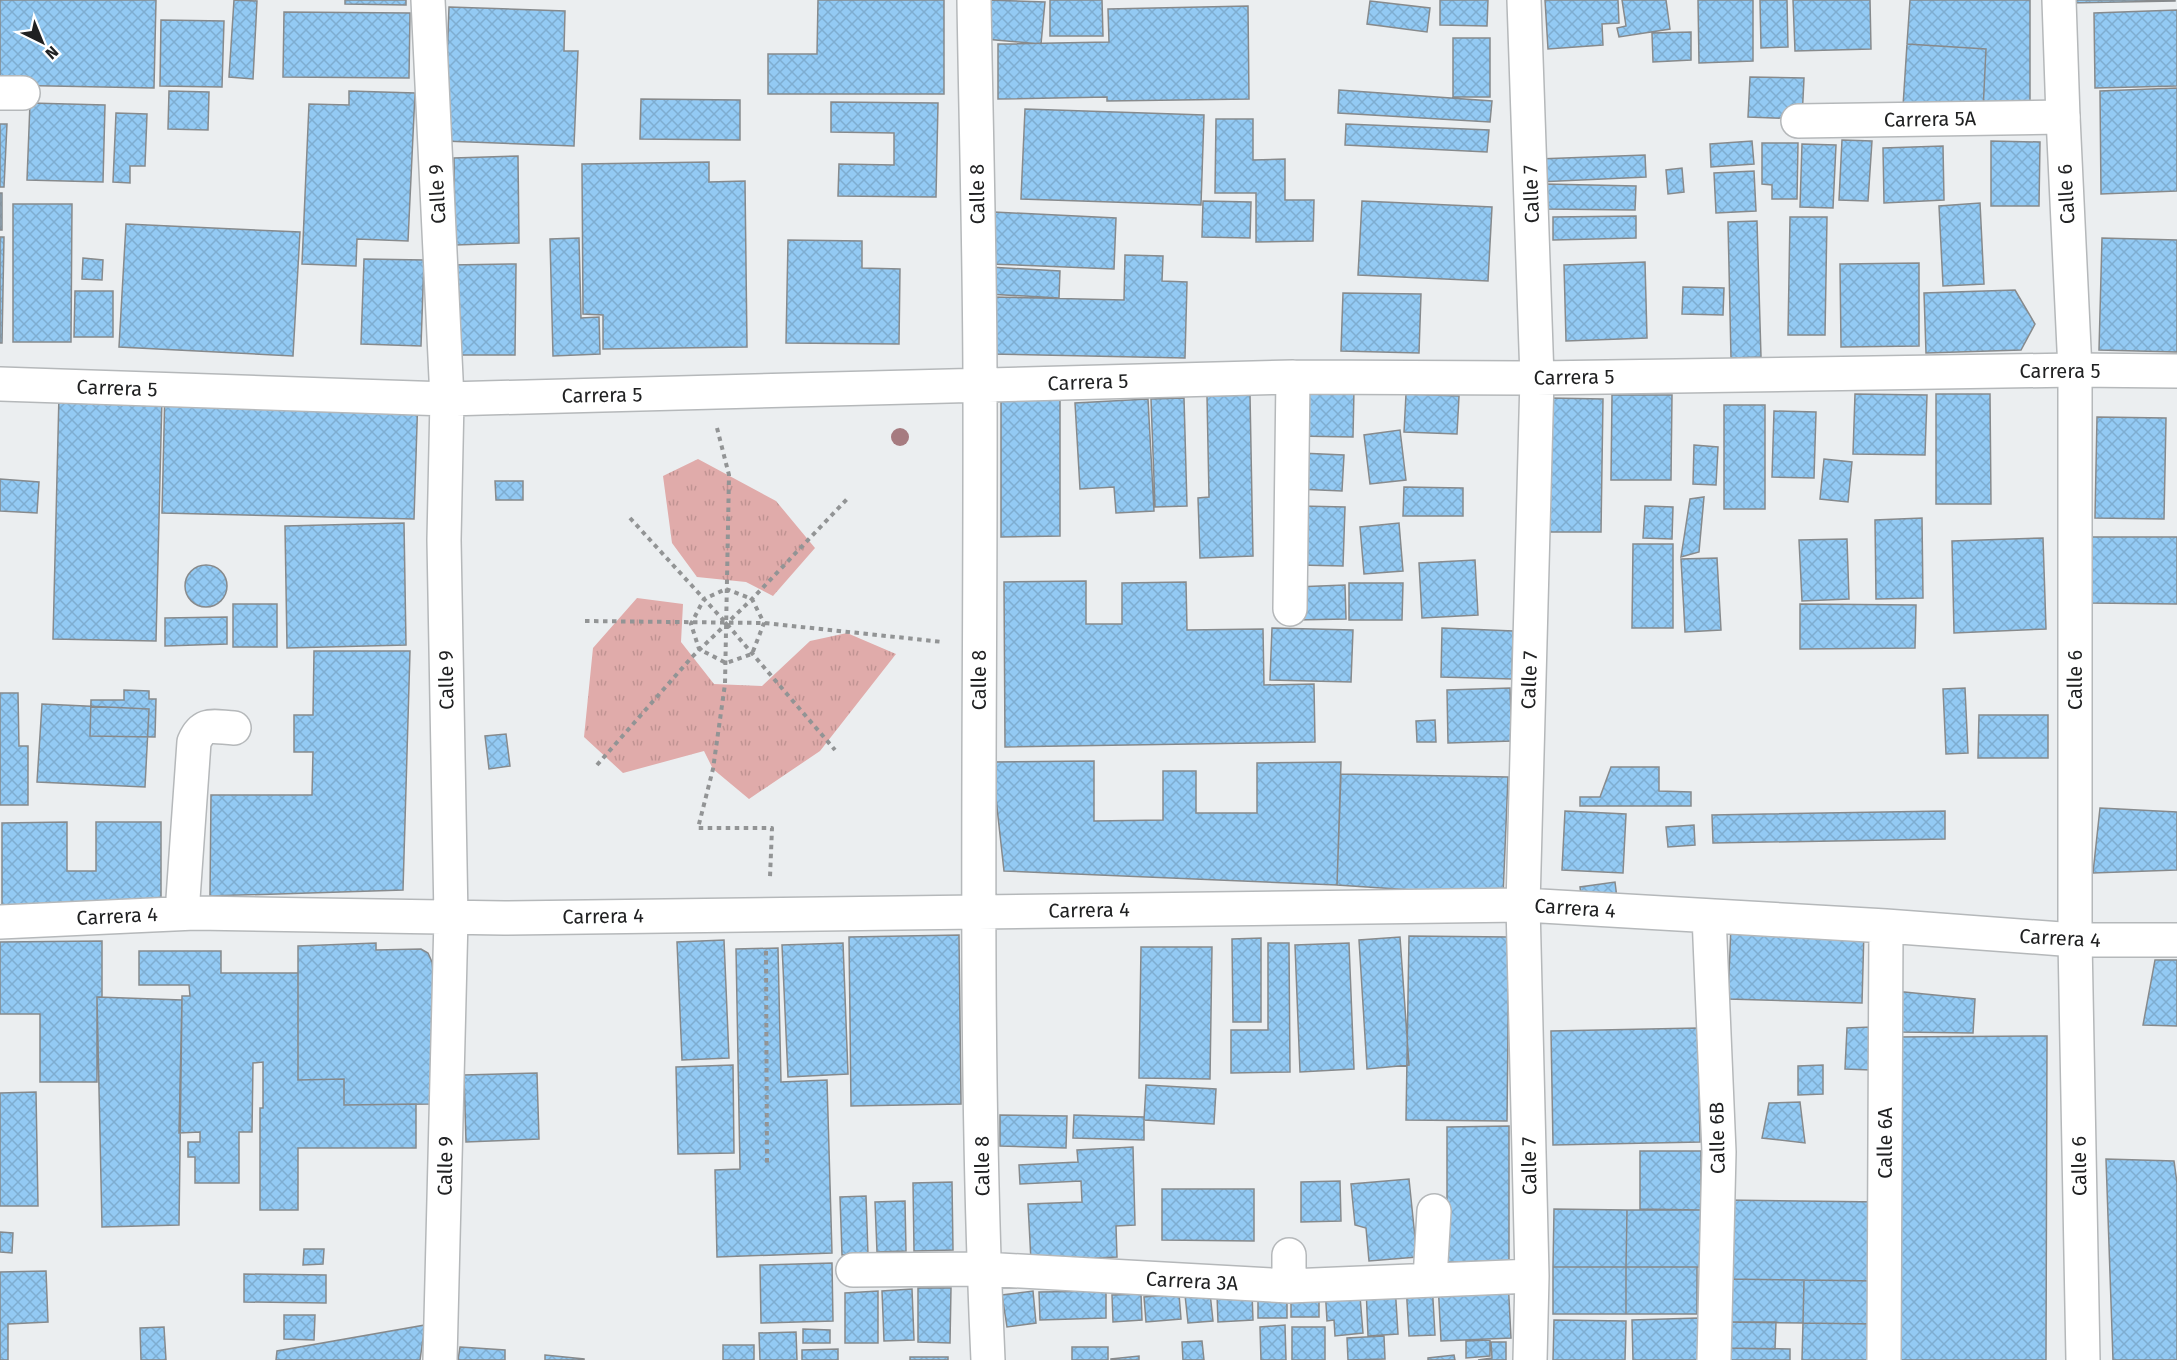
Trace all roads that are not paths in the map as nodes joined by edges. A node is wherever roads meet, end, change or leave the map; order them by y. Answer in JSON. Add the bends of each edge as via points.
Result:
{"nodes":[{"id":1,"x":428,"y":0,"type":"edge"},
{"id":2,"x":974,"y":0,"type":"edge"},
{"id":3,"x":1524,"y":0,"type":"edge"},
{"id":4,"x":2059,"y":0,"type":"edge"},
{"id":5,"x":2063,"y":117,"type":"junction"},
{"id":6,"x":1798,"y":121,"type":"dead end"},
{"id":7,"x":2075,"y":370,"type":"junction"},
{"id":8,"x":2177,"y":371,"type":"edge"},
{"id":9,"x":1293,"y":377,"type":"junction"},
{"id":10,"x":1537,"y":378,"type":"junction"},
{"id":11,"x":0,"y":384,"type":"edge"},
{"id":12,"x":981,"y":386,"type":"junction"},
{"id":13,"x":447,"y":399,"type":"junction"},
{"id":14,"x":1290,"y":609,"type":"dead end"},
{"id":15,"x":234,"y":728,"type":"dead end"},
{"id":16,"x":1523,"y":905,"type":"junction"},
{"id":17,"x":978,"y":912,"type":"junction"},
{"id":18,"x":182,"y":913,"type":"junction"},
{"id":19,"x":1709,"y":916,"type":"junction"},
{"id":20,"x":451,"y":918,"type":"junction"},
{"id":21,"x":0,"y":922,"type":"edge"},
{"id":22,"x":1886,"y":926,"type":"junction"},
{"id":23,"x":2075,"y":940,"type":"junction"},
{"id":24,"x":2177,"y":940,"type":"edge"},
{"id":25,"x":1434,"y":1211,"type":"dead end"},
{"id":26,"x":983,"y":1269,"type":"junction"},
{"id":27,"x":853,"y":1270,"type":"dead end"},
{"id":28,"x":1532,"y":1276,"type":"junction"},
{"id":29,"x":1430,"y":1279,"type":"junction"},
{"id":30,"x":440,"y":1360,"type":"edge"},
{"id":31,"x":988,"y":1360,"type":"edge"},
{"id":32,"x":1530,"y":1360,"type":"edge"},
{"id":33,"x":1714,"y":1360,"type":"edge"},
{"id":34,"x":1884,"y":1360,"type":"edge"},
{"id":35,"x":2083,"y":1360,"type":"edge"}],
"edges":[{"from":1,"to":13,"type":"street","name":"Calle 9"},
{"from":2,"to":12,"type":"street","name":"Calle 8"},
{"from":3,"to":10,"type":"street","name":"Calle 7"},
{"from":4,"to":5,"type":"street","name":"Calle 6"},
{"from":5,"to":6,"type":"street","name":"Carrera 5A"},
{"from":5,"to":7,"type":"street","name":"Calle 6"},
{"from":7,"to":8,"type":"street","name":"Carrera 5"},
{"from":7,"to":10,"type":"street","name":"Carrera 5"},
{"from":7,"to":23,"type":"street","name":"Calle 6"},
{"from":9,"to":10,"type":"street","name":"Carrera 5"},
{"from":9,"to":12,"type":"street","name":"Carrera 5"},
{"from":9,"to":14,"type":"street"},
{"from":10,"to":16,"type":"street","name":"Calle 7"},
{"from":11,"to":13,"type":"street","name":"Carrera 5"},
{"from":12,"to":13,"type":"street","name":"Carrera 5"},
{"from":12,"to":17,"type":"street","name":"Calle 8"},
{"from":13,"to":20,"type":"street","name":"Calle 9","via":[[444,551]]},
{"from":15,"to":18,"type":"street","via":[[205,727],[194,742]]},
{"from":16,"to":17,"type":"street","name":"Carrera 4"},
{"from":16,"to":19,"type":"street","name":"Carrera 4"},
{"from":16,"to":28,"type":"street","name":"Calle 7"},
{"from":17,"to":20,"type":"street","name":"Carrera 4"},
{"from":17,"to":26,"type":"street","name":"Calle 8"},
{"from":18,"to":20,"type":"street","name":"Carrera 4"},
{"from":18,"to":21,"type":"street","name":"Carrera 4"},
{"from":19,"to":22,"type":"street","name":"Carrera 4"},
{"from":19,"to":33,"type":"street","name":"Calle 6B","via":[[1719,1152]]},
{"from":20,"to":30,"type":"street","name":"Calle 9"},
{"from":22,"to":23,"type":"street","name":"Carrera 4"},
{"from":22,"to":34,"type":"street","name":"Calle 6A"},
{"from":23,"to":24,"type":"street","name":"Carrera 4"},
{"from":23,"to":35,"type":"street","name":"Calle 6"},
{"from":25,"to":29,"type":"street"},
{"from":26,"to":27,"type":"street","name":"Carrera 3A"},
{"from":26,"to":29,"type":"street","name":"Carrera 3A","via":[[1289,1270]]},
{"from":26,"to":31,"type":"street","name":"Calle 8"},
{"from":28,"to":29,"type":"street","name":"Carrera 3A"},
{"from":28,"to":32,"type":"street","name":"Calle 7"}]}
